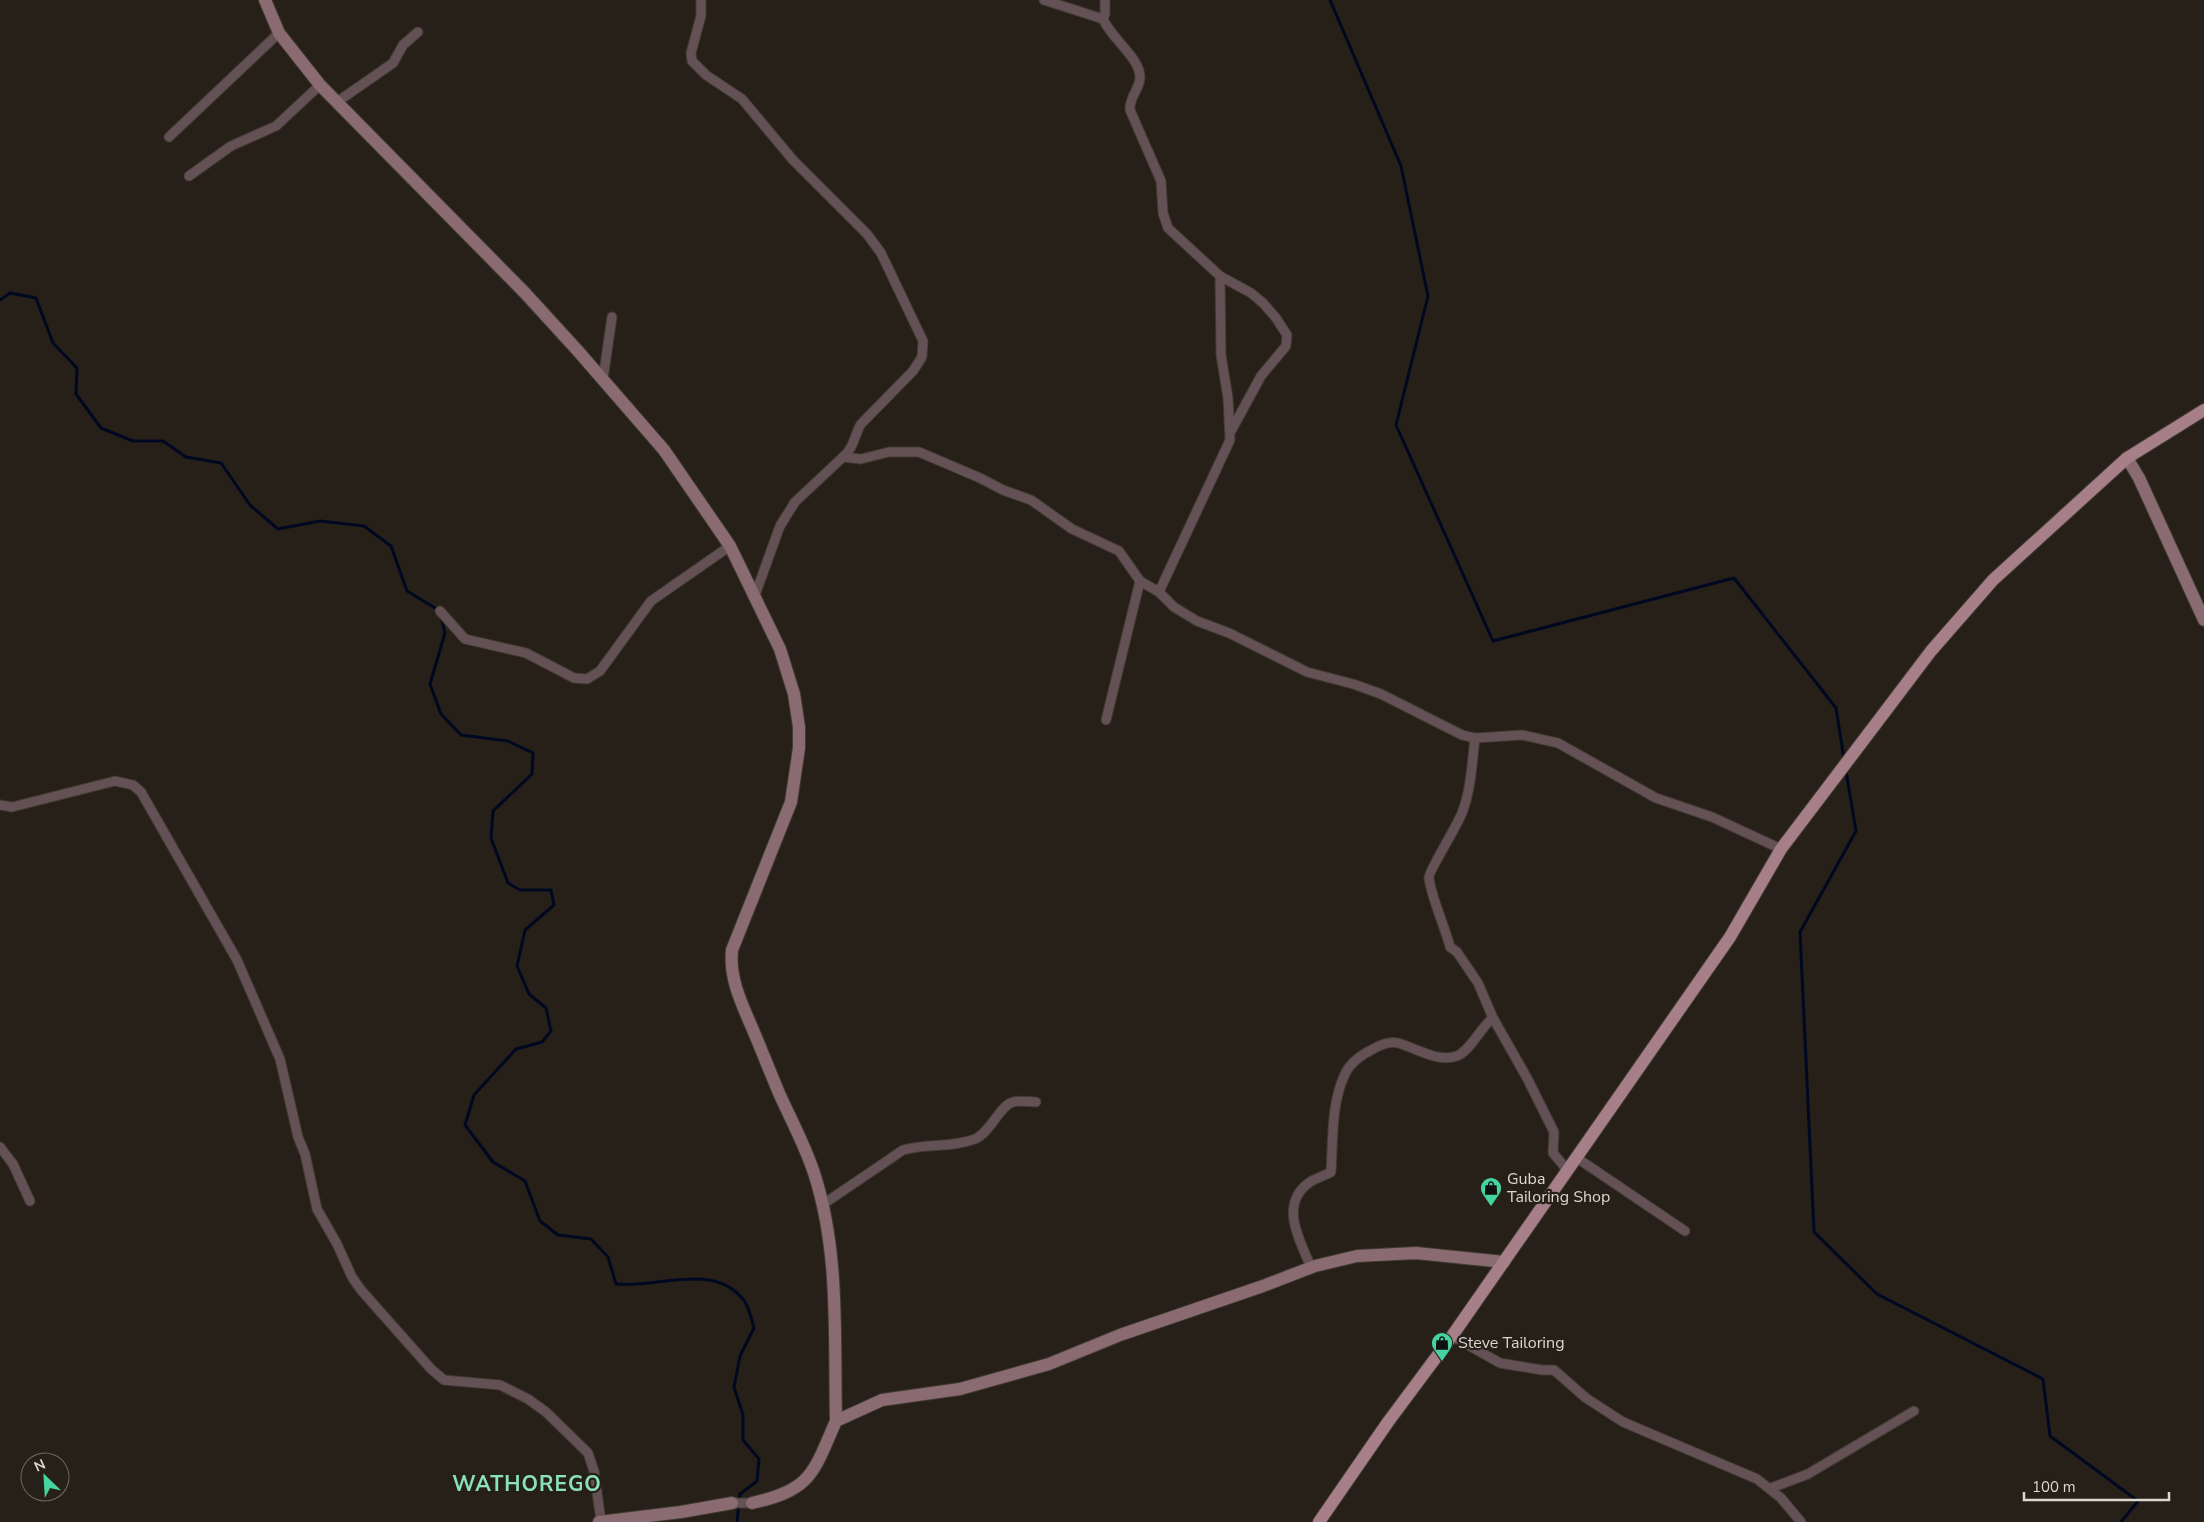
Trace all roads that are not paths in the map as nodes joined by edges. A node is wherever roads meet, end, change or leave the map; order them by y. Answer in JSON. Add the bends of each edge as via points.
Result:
{"nodes":[{"id":1,"x":265,"y":0,"type":"edge"},
{"id":2,"x":701,"y":0,"type":"edge"},
{"id":3,"x":1044,"y":0,"type":"edge"},
{"id":4,"x":1105,"y":0,"type":"edge"},
{"id":5,"x":1103,"y":19,"type":"junction"},
{"id":6,"x":279,"y":32,"type":"junction"},
{"id":7,"x":418,"y":32,"type":"dead end"},
{"id":8,"x":320,"y":85,"type":"junction"},
{"id":9,"x":337,"y":102,"type":"junction"},
{"id":10,"x":169,"y":137,"type":"dead end"},
{"id":11,"x":189,"y":176,"type":"dead end"},
{"id":12,"x":1220,"y":276,"type":"junction"},
{"id":13,"x":612,"y":317,"type":"dead end"},
{"id":14,"x":603,"y":379,"type":"junction"},
{"id":15,"x":2204,"y":410,"type":"edge"},
{"id":16,"x":1231,"y":431,"type":"junction"},
{"id":17,"x":844,"y":457,"type":"junction"},
{"id":18,"x":2127,"y":458,"type":"junction"},
{"id":19,"x":730,"y":546,"type":"junction"},
{"id":20,"x":1140,"y":581,"type":"junction"},
{"id":21,"x":1159,"y":592,"type":"junction"},
{"id":22,"x":754,"y":598,"type":"junction"},
{"id":23,"x":440,"y":611,"type":"dead end"},
{"id":24,"x":2204,"y":620,"type":"edge"},
{"id":25,"x":1106,"y":720,"type":"dead end"},
{"id":26,"x":1474,"y":738,"type":"junction"},
{"id":27,"x":0,"y":805,"type":"edge"},
{"id":28,"x":1781,"y":849,"type":"junction"},
{"id":29,"x":1493,"y":1018,"type":"junction"},
{"id":30,"x":1036,"y":1102,"type":"dead end"},
{"id":31,"x":0,"y":1147,"type":"edge"},
{"id":32,"x":1577,"y":1158,"type":"junction"},
{"id":33,"x":1568,"y":1171,"type":"junction"},
{"id":34,"x":30,"y":1201,"type":"dead end"},
{"id":35,"x":822,"y":1205,"type":"junction"},
{"id":36,"x":1685,"y":1231,"type":"dead end"},
{"id":37,"x":1504,"y":1262,"type":"junction"},
{"id":38,"x":1311,"y":1267,"type":"junction"},
{"id":39,"x":1452,"y":1336,"type":"junction"},
{"id":40,"x":1914,"y":1411,"type":"dead end"},
{"id":41,"x":836,"y":1421,"type":"junction"},
{"id":42,"x":1771,"y":1488,"type":"junction"},
{"id":43,"x":732,"y":1503,"type":"joint"},
{"id":44,"x":752,"y":1503,"type":"joint"},
{"id":45,"x":600,"y":1521,"type":"edge"},
{"id":46,"x":1319,"y":1522,"type":"edge"},
{"id":47,"x":1801,"y":1522,"type":"edge"}],
"edges":[{"from":1,"to":6,"type":"street"},
{"from":2,"to":17,"type":"street","via":[[692,61],[706,75],[742,99],[793,160],[867,234],[885,260],[923,341],[922,358],[870,413],[855,433],[851,450]]},
{"from":3,"to":5,"type":"street"},
{"from":4,"to":5,"type":"street"},
{"from":5,"to":12,"type":"street","via":[[1137,65],[1139,82],[1129,103],[1130,110],[1161,181],[1163,213],[1168,228]]},
{"from":6,"to":8,"type":"street"},
{"from":6,"to":10,"type":"street"},
{"from":7,"to":9,"type":"street","via":[[403,45],[393,63]]},
{"from":8,"to":9,"type":"street"},
{"from":8,"to":11,"type":"street","via":[[276,126],[231,146]]},
{"from":9,"to":14,"type":"street","via":[[525,293]]},
{"from":12,"to":16,"type":"street","via":[[1221,356]]},
{"from":12,"to":16,"type":"street","via":[[1263,303],[1288,338]]},
{"from":13,"to":14,"type":"street"},
{"from":14,"to":19,"type":"street","via":[[664,450]]},
{"from":15,"to":18,"type":"main road"},
{"from":16,"to":21,"type":"street","via":[[1225,453]]},
{"from":17,"to":20,"type":"street","via":[[861,459],[889,452],[919,452],[936,459],[1031,500],[1072,529],[1119,550]]},
{"from":17,"to":22,"type":"street","via":[[795,502],[780,526]]},
{"from":18,"to":24,"type":"street"},
{"from":18,"to":28,"type":"main road","via":[[1981,593],[1931,651]]},
{"from":19,"to":22,"type":"street"},
{"from":19,"to":23,"type":"street","via":[[651,601],[600,671],[587,679],[574,678],[526,653],[465,639]]},
{"from":20,"to":21,"type":"street"},
{"from":20,"to":25,"type":"street"},
{"from":21,"to":26,"type":"street","via":[[1174,607],[1198,621],[1307,672],[1381,694]]},
{"from":22,"to":35,"type":"street","via":[[780,649],[794,694],[799,748],[791,802],[735,941],[731,968],[764,1057],[802,1142]]},
{"from":26,"to":28,"type":"street","via":[[1522,735],[1558,743],[1656,798],[1712,817]]},
{"from":26,"to":29,"type":"street","via":[[1463,811],[1428,876],[1450,947],[1478,983]]},
{"from":27,"to":45,"type":"street","via":[[12,807],[115,782],[133,785],[141,792],[237,960],[262,1016],[283,1068],[317,1209],[338,1244],[352,1277],[444,1380],[500,1384],[528,1398],[588,1453],[594,1471]]},
{"from":28,"to":32,"type":"main road","via":[[1730,937]]},
{"from":29,"to":33,"type":"street","via":[[1554,1132],[1553,1153]]},
{"from":29,"to":38,"type":"street","via":[[1482,1026],[1458,1056],[1443,1058],[1429,1055],[1395,1042],[1372,1049],[1348,1069],[1336,1112],[1331,1172],[1308,1183],[1295,1201],[1293,1224]]},
{"from":30,"to":35,"type":"street","via":[[1009,1103],[987,1131],[976,1139],[903,1150]]},
{"from":31,"to":34,"type":"street","via":[[13,1164]]},
{"from":32,"to":33,"type":"main road"},
{"from":32,"to":36,"type":"street"},
{"from":33,"to":37,"type":"main road"},
{"from":35,"to":41,"type":"street","via":[[832,1258]]},
{"from":37,"to":38,"type":"street","via":[[1416,1253],[1373,1254]]},
{"from":37,"to":39,"type":"main road"},
{"from":38,"to":41,"type":"street","via":[[1048,1364],[960,1389],[882,1400]]},
{"from":39,"to":42,"type":"street","via":[[1500,1363],[1554,1370],[1586,1398],[1623,1422],[1758,1479]]},
{"from":39,"to":46,"type":"main road"},
{"from":40,"to":42,"type":"street","via":[[1808,1474]]},
{"from":41,"to":44,"type":"street","via":[[816,1466],[806,1480],[778,1497]]},
{"from":42,"to":47,"type":"street"},
{"from":43,"to":44,"type":"street"},
{"from":43,"to":45,"type":"street"}]}
